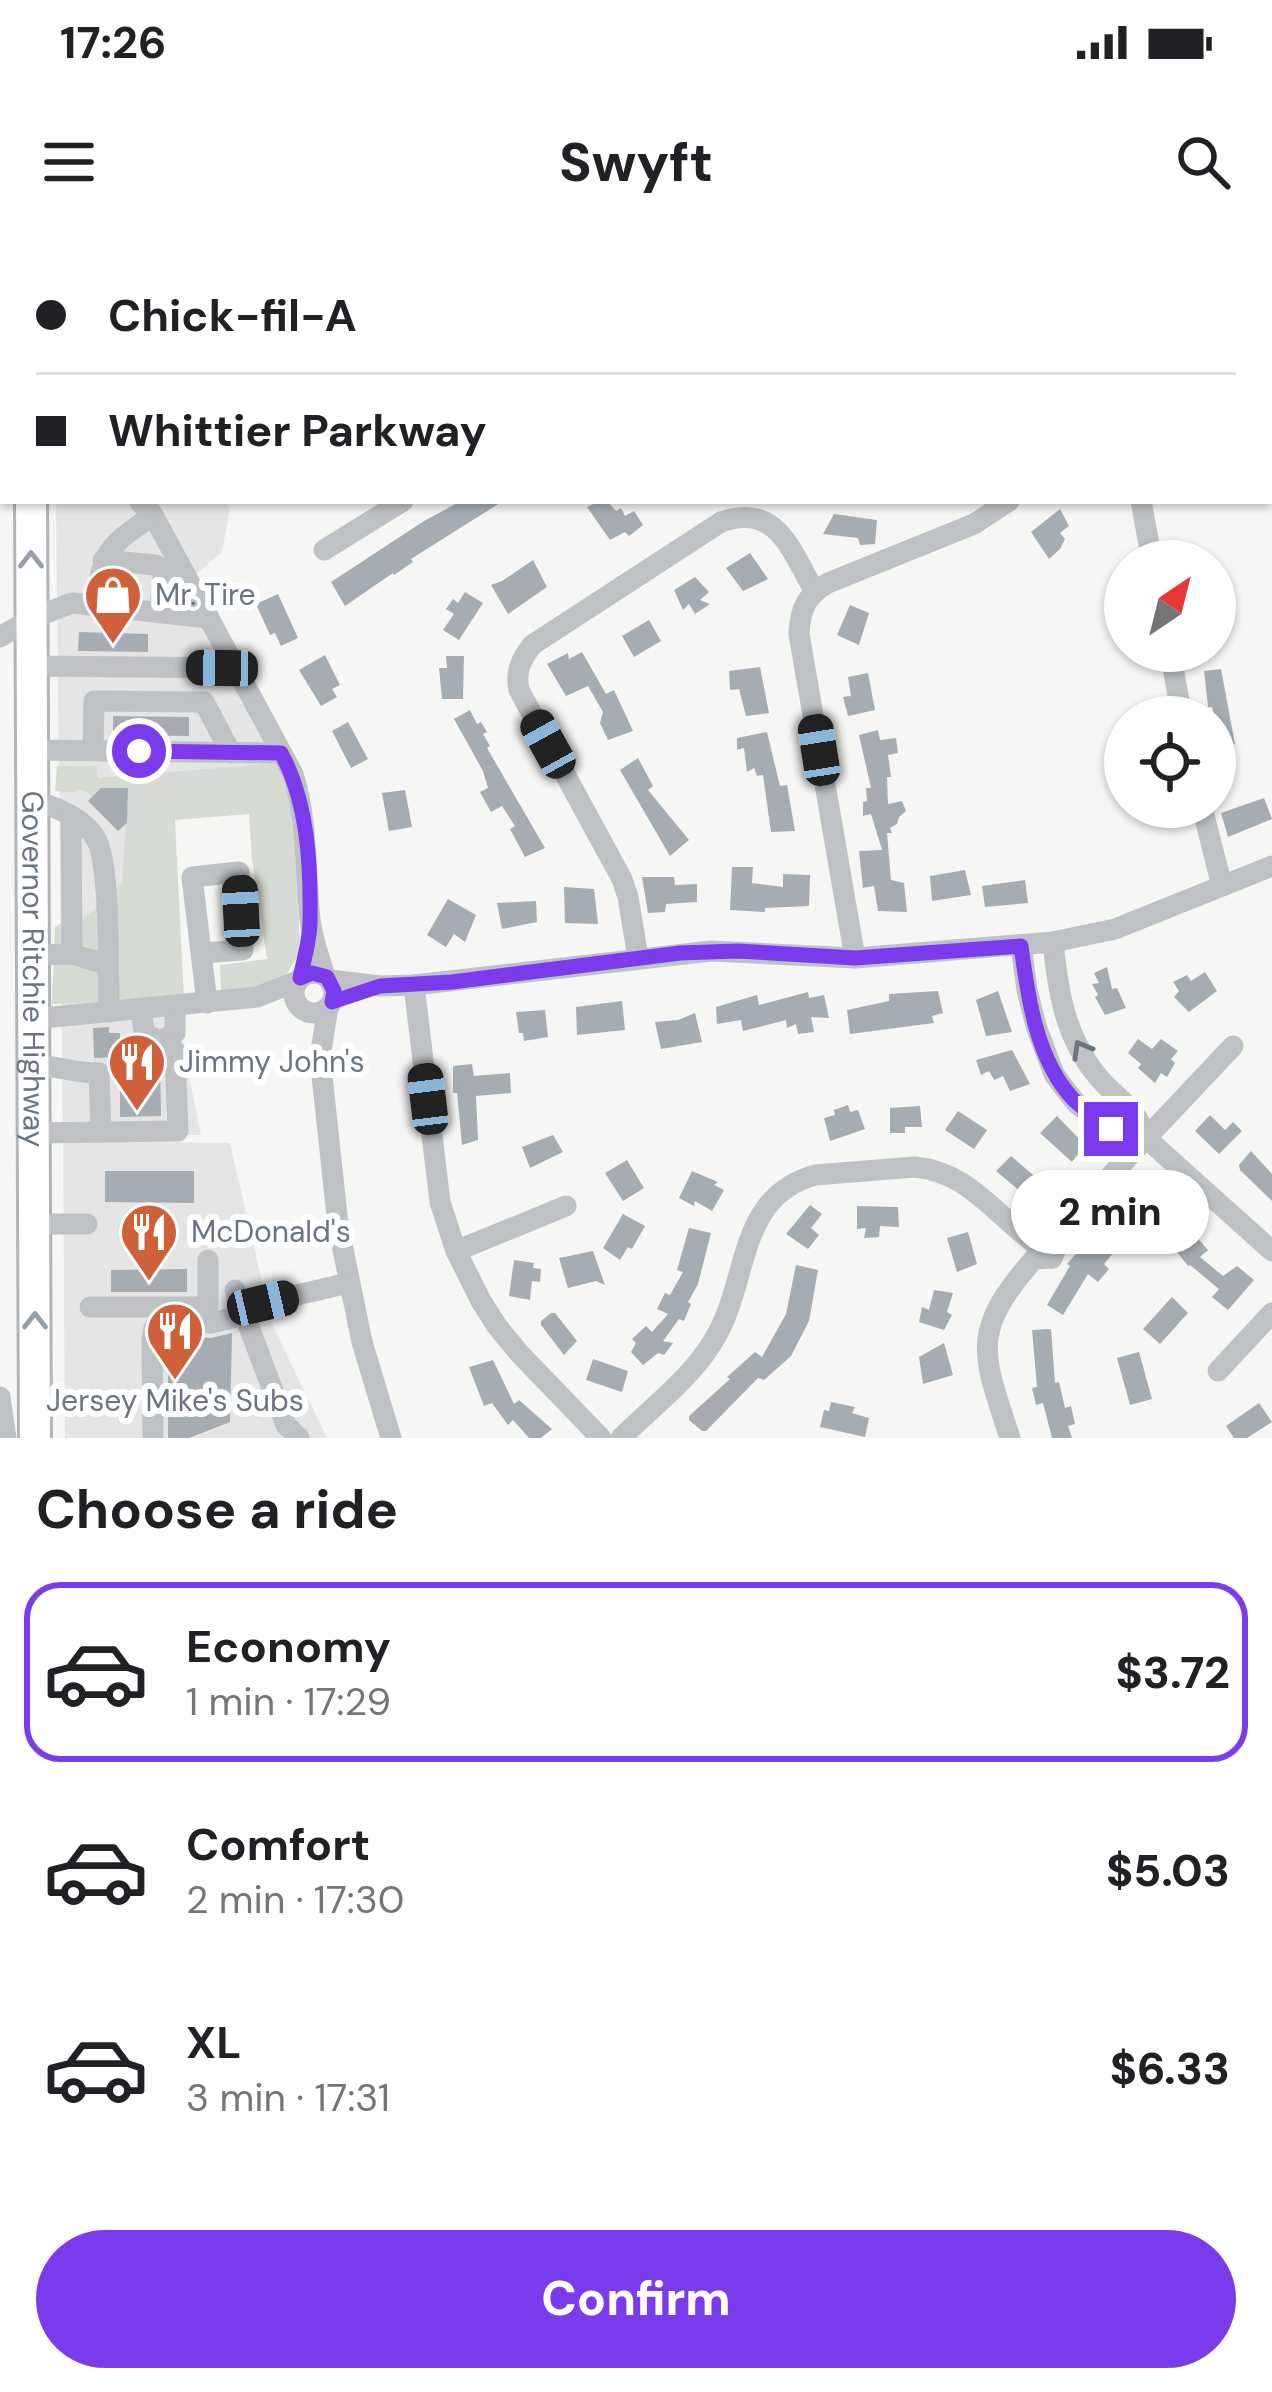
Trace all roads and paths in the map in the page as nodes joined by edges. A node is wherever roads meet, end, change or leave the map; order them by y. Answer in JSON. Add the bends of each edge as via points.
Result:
{"nodes":[{"id":1,"x":31,"y":504,"type":"edge"},
{"id":2,"x":398,"y":504,"type":"edge"},
{"id":3,"x":1004,"y":504,"type":"edge"},
{"id":4,"x":1142,"y":504,"type":"edge"},
{"id":5,"x":147,"y":506,"type":"edge"},
{"id":6,"x":1148,"y":540,"type":"edge"},
{"id":7,"x":324,"y":550,"type":"dead end"},
{"id":8,"x":104,"y":560,"type":"junction"},
{"id":9,"x":814,"y":590,"type":"junction"},
{"id":10,"x":94,"y":605,"type":"junction"},
{"id":11,"x":159,"y":613,"type":"junction"},
{"id":12,"x":209,"y":618,"type":"junction"},
{"id":13,"x":31,"y":619,"type":"junction"},
{"id":14,"x":0,"y":637,"type":"edge"},
{"id":15,"x":32,"y":666,"type":"junction"},
{"id":16,"x":236,"y":668,"type":"junction"},
{"id":17,"x":93,"y":749,"type":"junction"},
{"id":18,"x":32,"y":750,"type":"junction"},
{"id":19,"x":231,"y":753,"type":"junction"},
{"id":20,"x":281,"y":753,"type":"junction"},
{"id":21,"x":32,"y":801,"type":"junction"},
{"id":22,"x":71,"y":817,"type":"junction"},
{"id":23,"x":1207,"y":828,"type":"edge"},
{"id":24,"x":1272,"y":866,"type":"edge"},
{"id":25,"x":1222,"y":886,"type":"junction"},
{"id":26,"x":310,"y":925,"type":"junction"},
{"id":27,"x":1053,"y":942,"type":"junction"},
{"id":28,"x":1021,"y":946,"type":"junction"},
{"id":29,"x":202,"y":953,"type":"dead end"},
{"id":30,"x":72,"y":954,"type":"junction"},
{"id":31,"x":33,"y":955,"type":"junction"},
{"id":32,"x":638,"y":958,"type":"junction"},
{"id":33,"x":855,"y":958,"type":"junction"},
{"id":34,"x":108,"y":964,"type":"junction"},
{"id":35,"x":299,"y":979,"type":"junction"},
{"id":36,"x":414,"y":985,"type":"junction"},
{"id":37,"x":328,"y":991,"type":"junction"},
{"id":38,"x":257,"y":997,"type":"junction"},
{"id":39,"x":207,"y":1003,"type":"junction"},
{"id":40,"x":175,"y":1006,"type":"junction"},
{"id":41,"x":300,"y":1007,"type":"junction"},
{"id":42,"x":142,"y":1009,"type":"junction"},
{"id":43,"x":109,"y":1012,"type":"junction"},
{"id":44,"x":33,"y":1019,"type":"junction"},
{"id":45,"x":159,"y":1042,"type":"junction"},
{"id":46,"x":1233,"y":1046,"type":"dead end"},
{"id":47,"x":320,"y":1057,"type":"junction"},
{"id":48,"x":33,"y":1065,"type":"junction"},
{"id":49,"x":34,"y":1132,"type":"junction"},
{"id":50,"x":101,"y":1132,"type":"junction"},
{"id":51,"x":1146,"y":1138,"type":"junction"},
{"id":52,"x":566,"y":1206,"type":"dead end"},
{"id":53,"x":34,"y":1224,"type":"junction"},
{"id":54,"x":87,"y":1224,"type":"dead end"},
{"id":55,"x":456,"y":1251,"type":"junction"},
{"id":56,"x":1272,"y":1251,"type":"edge"},
{"id":57,"x":1052,"y":1258,"type":"junction"},
{"id":58,"x":208,"y":1260,"type":"dead end"},
{"id":59,"x":348,"y":1283,"type":"junction"},
{"id":60,"x":235,"y":1290,"type":"dead end"},
{"id":61,"x":90,"y":1307,"type":"dead end"},
{"id":62,"x":244,"y":1312,"type":"junction"},
{"id":63,"x":1272,"y":1313,"type":"edge"},
{"id":64,"x":1218,"y":1371,"type":"dead end"},
{"id":65,"x":0,"y":1397,"type":"edge"},
{"id":66,"x":6,"y":1438,"type":"edge"},
{"id":67,"x":35,"y":1438,"type":"edge"},
{"id":68,"x":152,"y":1438,"type":"edge"},
{"id":69,"x":299,"y":1438,"type":"edge"},
{"id":70,"x":391,"y":1438,"type":"edge"},
{"id":71,"x":601,"y":1438,"type":"edge"},
{"id":72,"x":621,"y":1438,"type":"edge"},
{"id":73,"x":1010,"y":1438,"type":"edge"}],
"edges":[{"from":13,"to":1,"type":"highway","name":"Governor Ritchie Highway","one_way":true},
{"from":2,"to":7,"type":"street"},
{"from":3,"to":9,"type":"street"},
{"from":4,"to":6,"type":"street"},
{"from":5,"to":8,"type":"street"},
{"from":5,"to":12,"type":"street"},
{"from":8,"to":10,"type":"street"},
{"from":8,"to":11,"type":"street","via":[[164,570]]},
{"from":9,"to":32,"type":"street","via":[[777,530],[736,517],[532,645],[519,667],[519,691],[622,879]]},
{"from":9,"to":33,"type":"street","via":[[799,634]]},
{"from":10,"to":11,"type":"street"},
{"from":10,"to":13,"type":"street","via":[[63,604]]},
{"from":11,"to":12,"type":"street"},
{"from":12,"to":16,"type":"street"},
{"from":13,"to":14,"type":"street"},
{"from":13,"to":15,"type":"highway","name":"Governor Ritchie Highway"},
{"from":15,"to":16,"type":"street"},
{"from":15,"to":18,"type":"highway","name":"Governor Ritchie Highway"},
{"from":16,"to":20,"type":"street"},
{"from":17,"to":18,"type":"street"},
{"from":17,"to":19,"type":"street"},
{"from":17,"to":19,"type":"street","via":[[94,701],[204,701]]},
{"from":18,"to":21,"type":"highway","name":"Governor Ritchie Highway"},
{"from":19,"to":20,"type":"street"},
{"from":20,"to":26,"type":"street","via":[[301,801]]},
{"from":21,"to":22,"type":"street"},
{"from":21,"to":31,"type":"highway","name":"Governor Ritchie Highway"},
{"from":22,"to":30,"type":"street"},
{"from":22,"to":34,"type":"street","via":[[96,837],[104,862]]},
{"from":23,"to":25,"type":"street"},
{"from":24,"to":25,"type":"street"},
{"from":25,"to":27,"type":"street","via":[[1115,929]]},
{"from":26,"to":35,"type":"street"},
{"from":26,"to":37,"type":"street"},
{"from":27,"to":28,"type":"street"},
{"from":51,"to":27,"type":"street","one_way":true,"via":[[1138,1114],[1097,1075],[1072,1036]]},
{"from":28,"to":33,"type":"street"},
{"from":28,"to":51,"type":"street","via":[[1054,1073],[1111,1129]]},
{"from":29,"to":39,"type":"street"},
{"from":30,"to":31,"type":"street"},
{"from":30,"to":34,"type":"street"},
{"from":31,"to":44,"type":"highway","name":"Governor Ritchie Highway"},
{"from":32,"to":33,"type":"street","via":[[737,951]]},
{"from":32,"to":36,"type":"street"},
{"from":34,"to":43,"type":"street"},
{"from":35,"to":37,"type":"street","via":[[312,973]]},
{"from":35,"to":38,"type":"street"},
{"from":35,"to":41,"type":"street"},
{"from":36,"to":37,"type":"street"},
{"from":36,"to":55,"type":"street","via":[[440,1202]]},
{"from":37,"to":41,"type":"street","via":[[312,1013]]},
{"from":37,"to":47,"type":"street"},
{"from":38,"to":39,"type":"street"},
{"from":38,"to":41,"type":"street"},
{"from":39,"to":40,"type":"street"},
{"from":40,"to":42,"type":"street"},
{"from":40,"to":45,"type":"street","via":[[176,1033]]},
{"from":41,"to":47,"type":"street"},
{"from":42,"to":43,"type":"street"},
{"from":42,"to":45,"type":"street","via":[[144,1032]]},
{"from":43,"to":44,"type":"street"},
{"from":44,"to":48,"type":"highway","name":"Governor Ritchie Highway"},
{"from":45,"to":50,"type":"street","via":[[175,1051],[178,1131]]},
{"from":46,"to":51,"type":"street"},
{"from":47,"to":59,"type":"street"},
{"from":48,"to":49,"type":"highway","name":"Governor Ritchie Highway"},
{"from":48,"to":50,"type":"street","via":[[99,1073]]},
{"from":49,"to":50,"type":"street"},
{"from":49,"to":53,"type":"highway","name":"Governor Ritchie Highway"},
{"from":51,"to":56,"type":"street"},
{"from":51,"to":57,"type":"street","via":[[1067,1222]]},
{"from":52,"to":55,"type":"street"},
{"from":53,"to":54,"type":"street"},
{"from":67,"to":53,"type":"highway","name":"Governor Ritchie Highway","one_way":true},
{"from":55,"to":71,"type":"street","via":[[497,1326]]},
{"from":57,"to":72,"type":"street","via":[[976,1191],[932,1168],[800,1179],[776,1193],[755,1223],[714,1341]]},
{"from":57,"to":73,"type":"street","via":[[1034,1259],[988,1326],[988,1371]]},
{"from":58,"to":61,"type":"street","via":[[208,1307]]},
{"from":59,"to":62,"type":"street"},
{"from":59,"to":70,"type":"street"},
{"from":60,"to":62,"type":"street"},
{"from":62,"to":68,"type":"street","via":[[211,1322],[162,1320],[154,1328]]},
{"from":62,"to":69,"type":"street","via":[[286,1425]]},
{"from":63,"to":64,"type":"street"},
{"from":65,"to":66,"type":"street"}]}
